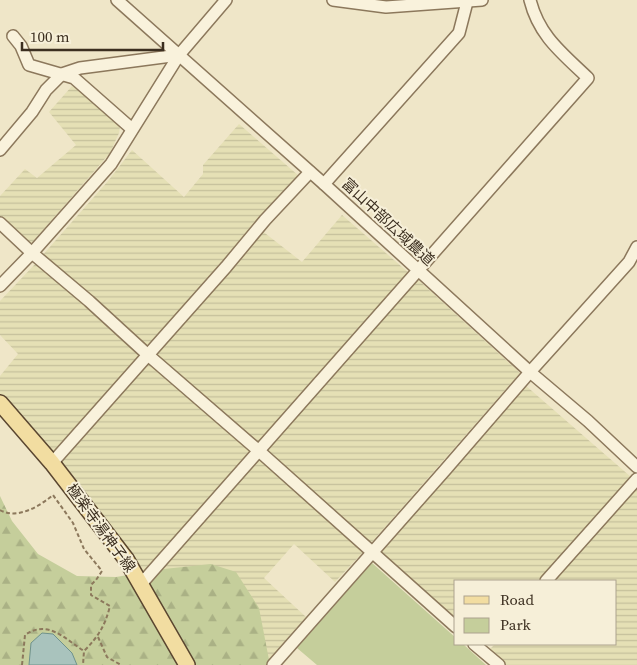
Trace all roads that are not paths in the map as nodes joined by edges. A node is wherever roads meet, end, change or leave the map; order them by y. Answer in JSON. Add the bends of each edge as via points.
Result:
{"nodes":[{"id":1,"x":118,"y":0,"type":"edge"},
{"id":2,"x":224,"y":0,"type":"edge"},
{"id":3,"x":333,"y":0,"type":"edge"},
{"id":4,"x":482,"y":0,"type":"edge"},
{"id":5,"x":530,"y":0,"type":"edge"},
{"id":6,"x":467,"y":2,"type":"junction"},
{"id":7,"x":13,"y":36,"type":"dead end"},
{"id":8,"x":179,"y":55,"type":"junction"},
{"id":9,"x":62,"y":74,"type":"junction"},
{"id":10,"x":132,"y":129,"type":"junction"},
{"id":11,"x":0,"y":150,"type":"edge"},
{"id":12,"x":310,"y":172,"type":"junction"},
{"id":13,"x":324,"y":184,"type":"junction"},
{"id":14,"x":0,"y":223,"type":"edge"},
{"id":15,"x":637,"y":247,"type":"edge"},
{"id":16,"x":32,"y":253,"type":"junction"},
{"id":17,"x":418,"y":271,"type":"junction"},
{"id":18,"x":0,"y":286,"type":"edge"},
{"id":19,"x":148,"y":355,"type":"junction"},
{"id":20,"x":530,"y":372,"type":"junction"},
{"id":21,"x":0,"y":403,"type":"edge"},
{"id":22,"x":259,"y":451,"type":"junction"},
{"id":23,"x":52,"y":463,"type":"junction"},
{"id":24,"x":637,"y":467,"type":"edge"},
{"id":25,"x":637,"y":479,"type":"edge"},
{"id":26,"x":372,"y":552,"type":"junction"},
{"id":27,"x":547,"y":580,"type":"edge"},
{"id":28,"x":141,"y":584,"type":"junction"},
{"id":29,"x":454,"y":625,"type":"edge"},
{"id":30,"x":487,"y":648,"type":"edge"},
{"id":31,"x":186,"y":665,"type":"edge"},
{"id":32,"x":273,"y":665,"type":"edge"},
{"id":33,"x":499,"y":665,"type":"edge"}],
"edges":[{"from":1,"to":8,"type":"street","name":"富山中部広域農道"},
{"from":2,"to":8,"type":"street"},
{"from":3,"to":6,"type":"street","via":[[386,7]]},
{"from":4,"to":6,"type":"street"},
{"from":5,"to":17,"type":"street","via":[[534,17],[551,43],[588,78]]},
{"from":6,"to":13,"type":"street","via":[[459,33]]},
{"from":7,"to":9,"type":"street","via":[[29,65]]},
{"from":8,"to":9,"type":"street","via":[[80,68]]},
{"from":8,"to":10,"type":"street"},
{"from":8,"to":12,"type":"street","name":"富山中部広域農道"},
{"from":9,"to":10,"type":"street","via":[[74,78]]},
{"from":9,"to":11,"type":"street"},
{"from":10,"to":16,"type":"street","via":[[111,164]]},
{"from":12,"to":13,"type":"street","name":"富山中部広域農道"},
{"from":12,"to":19,"type":"street"},
{"from":13,"to":17,"type":"street","name":"富山中部広域農道"},
{"from":14,"to":16,"type":"street"},
{"from":15,"to":20,"type":"street","via":[[629,262]]},
{"from":16,"to":18,"type":"street"},
{"from":16,"to":19,"type":"street"},
{"from":17,"to":20,"type":"street","name":"富山中部広域農道"},
{"from":17,"to":22,"type":"street"},
{"from":19,"to":22,"type":"street"},
{"from":19,"to":23,"type":"street"},
{"from":20,"to":24,"type":"street","name":"富山中部広域農道"},
{"from":20,"to":26,"type":"street"},
{"from":21,"to":23,"type":"main road","name":"極楽寺湯神子線"},
{"from":22,"to":26,"type":"street"},
{"from":22,"to":28,"type":"street"},
{"from":23,"to":28,"type":"main road","name":"極楽寺湯神子線","via":[[126,559]]},
{"from":25,"to":27,"type":"street"},
{"from":26,"to":29,"type":"street"},
{"from":26,"to":32,"type":"street"},
{"from":28,"to":31,"type":"main road","name":"極楽寺湯神子線"},
{"from":30,"to":33,"type":"street"}]}
